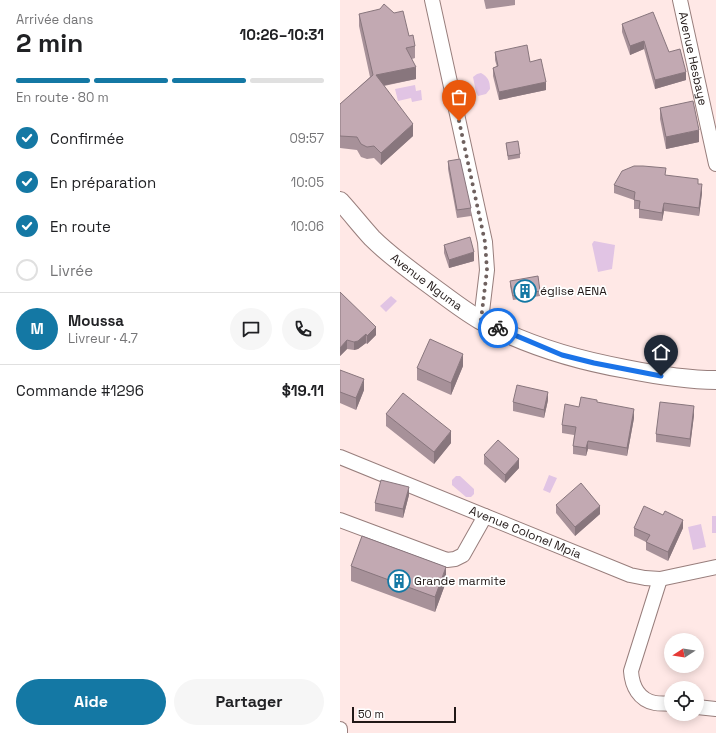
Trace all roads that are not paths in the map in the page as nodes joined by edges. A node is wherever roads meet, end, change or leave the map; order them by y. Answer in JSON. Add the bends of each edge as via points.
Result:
{"nodes":[{"id":1,"x":432,"y":0,"type":"edge"},
{"id":2,"x":680,"y":0,"type":"edge"},
{"id":3,"x":716,"y":163,"type":"edge"},
{"id":4,"x":340,"y":201,"type":"edge"},
{"id":5,"x":481,"y":320,"type":"junction"},
{"id":6,"x":716,"y":380,"type":"edge"},
{"id":7,"x":340,"y":457,"type":"edge"},
{"id":8,"x":485,"y":516,"type":"junction"},
{"id":9,"x":340,"y":520,"type":"edge"},
{"id":10,"x":716,"y":567,"type":"edge"},
{"id":11,"x":660,"y":579,"type":"junction"},
{"id":12,"x":664,"y":704,"type":"edge"},
{"id":13,"x":704,"y":708,"type":"edge"},
{"id":14,"x":716,"y":709,"type":"edge"},
{"id":15,"x":340,"y":729,"type":"edge"},
{"id":16,"x":340,"y":733,"type":"edge"}],
"edges":[{"from":1,"to":5,"type":"street","via":[[485,242],[487,270]]},
{"from":2,"to":3,"type":"street","name":"Avenue Hesbaye"},
{"from":4,"to":5,"type":"main road","name":"Avenue Nguma","via":[[372,238],[388,252]]},
{"from":5,"to":6,"type":"main road","name":"Avenue Nguma","via":[[562,355],[661,376]]},
{"from":7,"to":8,"type":"street","name":"Avenue Colonel Mpia"},
{"from":8,"to":9,"type":"street","via":[[463,555],[447,560]]},
{"from":8,"to":11,"type":"street","name":"Avenue Colonel Mpia","via":[[630,575]]},
{"from":10,"to":11,"type":"street","name":"Avenue Colonel Mpia"},
{"from":11,"to":12,"type":"street","via":[[631,671],[636,691],[653,703]]},
{"from":13,"to":14,"type":"street"},
{"from":15,"to":16,"type":"street"}]}
